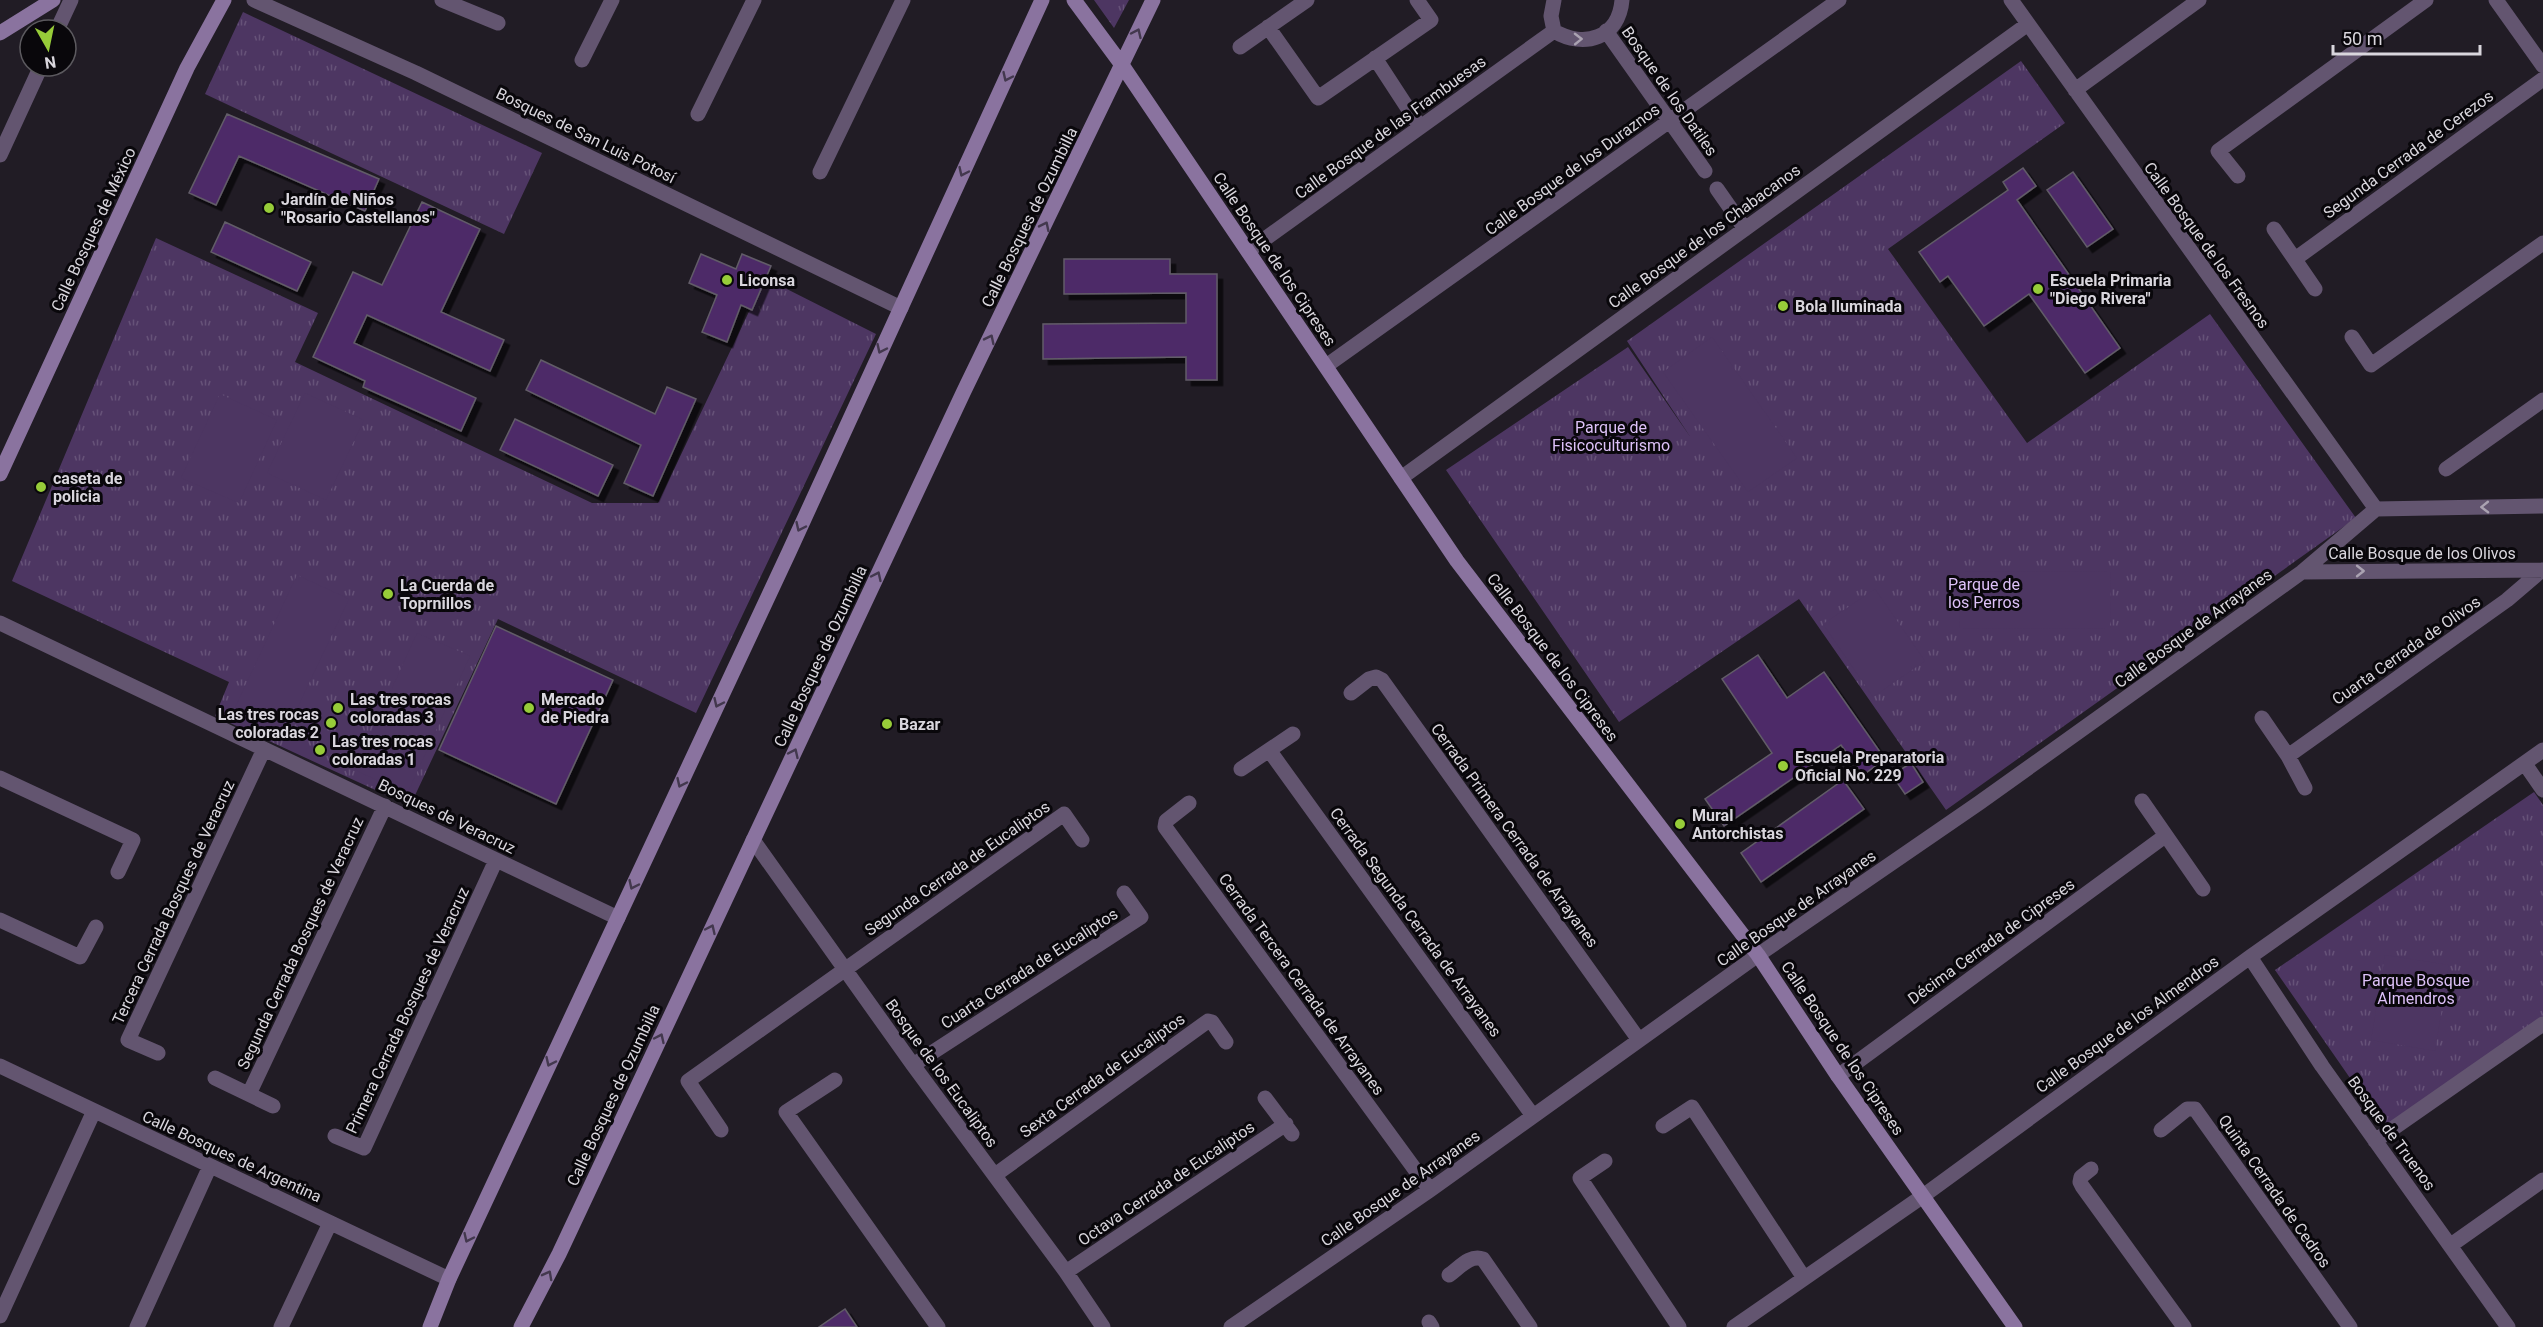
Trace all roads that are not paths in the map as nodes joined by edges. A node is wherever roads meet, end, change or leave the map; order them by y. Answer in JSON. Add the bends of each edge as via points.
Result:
{"nodes":[{"id":1,"x":53,"y":0,"type":"edge"},
{"id":2,"x":71,"y":0,"type":"edge"},
{"id":3,"x":224,"y":0,"type":"edge"},
{"id":4,"x":254,"y":0,"type":"edge"},
{"id":5,"x":442,"y":0,"type":"edge"},
{"id":6,"x":612,"y":0,"type":"edge"},
{"id":7,"x":754,"y":0,"type":"edge"},
{"id":8,"x":903,"y":0,"type":"edge"},
{"id":9,"x":1042,"y":0,"type":"edge"},
{"id":10,"x":1074,"y":0,"type":"edge"},
{"id":11,"x":1153,"y":0,"type":"edge"},
{"id":12,"x":1307,"y":0,"type":"edge"},
{"id":13,"x":1417,"y":0,"type":"edge"},
{"id":14,"x":1554,"y":0,"type":"edge"},
{"id":15,"x":1622,"y":0,"type":"edge"},
{"id":16,"x":1839,"y":0,"type":"edge"},
{"id":17,"x":2011,"y":0,"type":"edge"},
{"id":18,"x":2199,"y":0,"type":"edge"},
{"id":19,"x":2426,"y":0,"type":"edge"},
{"id":20,"x":2496,"y":0,"type":"edge"},
{"id":21,"x":468,"y":5,"type":"edge"},
{"id":22,"x":63,"y":18,"type":"edge"},
{"id":23,"x":498,"y":23,"type":"dead end"},
{"id":24,"x":2028,"y":24,"type":"junction"},
{"id":25,"x":1268,"y":27,"type":"junction"},
{"id":26,"x":1554,"y":31,"type":"junction"},
{"id":27,"x":1606,"y":31,"type":"junction"},
{"id":28,"x":0,"y":33,"type":"edge"},
{"id":29,"x":1240,"y":47,"type":"dead end"},
{"id":30,"x":1375,"y":58,"type":"junction"},
{"id":31,"x":582,"y":60,"type":"dead end"},
{"id":32,"x":1122,"y":65,"type":"junction"},
{"id":33,"x":2543,"y":66,"type":"edge"},
{"id":34,"x":35,"y":78,"type":"edge"},
{"id":35,"x":2543,"y":79,"type":"edge"},
{"id":36,"x":2075,"y":90,"type":"junction"},
{"id":37,"x":699,"y":114,"type":"dead end"},
{"id":38,"x":1669,"y":121,"type":"junction"},
{"id":39,"x":1420,"y":127,"type":"junction"},
{"id":40,"x":0,"y":155,"type":"edge"},
{"id":41,"x":1705,"y":171,"type":"dead end"},
{"id":42,"x":820,"y":172,"type":"dead end"},
{"id":43,"x":2238,"y":176,"type":"dead end"},
{"id":44,"x":1717,"y":189,"type":"dead end"},
{"id":45,"x":1746,"y":229,"type":"junction"},
{"id":46,"x":2274,"y":229,"type":"dead end"},
{"id":47,"x":2543,"y":243,"type":"edge"},
{"id":48,"x":1248,"y":251,"type":"junction"},
{"id":49,"x":2295,"y":259,"type":"junction"},
{"id":50,"x":2315,"y":289,"type":"dead end"},
{"id":51,"x":901,"y":308,"type":"junction"},
{"id":52,"x":2352,"y":337,"type":"dead end"},
{"id":53,"x":1326,"y":366,"type":"junction"},
{"id":54,"x":2543,"y":400,"type":"edge"},
{"id":55,"x":2446,"y":469,"type":"dead end"},
{"id":56,"x":0,"y":474,"type":"edge"},
{"id":57,"x":1401,"y":478,"type":"junction"},
{"id":58,"x":2543,"y":506,"type":"edge"},
{"id":59,"x":2376,"y":509,"type":"junction"},
{"id":60,"x":2543,"y":570,"type":"edge"},
{"id":61,"x":2302,"y":572,"type":"junction"},
{"id":62,"x":0,"y":623,"type":"edge"},
{"id":63,"x":1352,"y":693,"type":"dead end"},
{"id":64,"x":2262,"y":718,"type":"dead end"},
{"id":65,"x":1293,"y":734,"type":"dead end"},
{"id":66,"x":264,"y":749,"type":"junction"},
{"id":67,"x":1269,"y":750,"type":"junction"},
{"id":68,"x":2543,"y":750,"type":"edge"},
{"id":69,"x":2288,"y":756,"type":"junction"},
{"id":70,"x":2524,"y":764,"type":"junction"},
{"id":71,"x":1241,"y":769,"type":"dead end"},
{"id":72,"x":0,"y":778,"type":"edge"},
{"id":73,"x":2305,"y":788,"type":"dead end"},
{"id":74,"x":2543,"y":790,"type":"edge"},
{"id":75,"x":2142,"y":801,"type":"dead end"},
{"id":76,"x":1189,"y":803,"type":"dead end"},
{"id":77,"x":385,"y":806,"type":"junction"},
{"id":78,"x":2165,"y":836,"type":"junction"},
{"id":79,"x":753,"y":840,"type":"junction"},
{"id":80,"x":1082,"y":840,"type":"dead end"},
{"id":81,"x":496,"y":860,"type":"junction"},
{"id":82,"x":118,"y":872,"type":"dead end"},
{"id":83,"x":2203,"y":888,"type":"dead end"},
{"id":84,"x":1124,"y":893,"type":"dead end"},
{"id":85,"x":618,"y":918,"type":"junction"},
{"id":86,"x":0,"y":920,"type":"edge"},
{"id":87,"x":96,"y":927,"type":"dead end"},
{"id":88,"x":1758,"y":955,"type":"junction"},
{"id":89,"x":2250,"y":957,"type":"junction"},
{"id":90,"x":845,"y":970,"type":"junction"},
{"id":91,"x":2543,"y":1024,"type":"edge"},
{"id":92,"x":1639,"y":1040,"type":"junction"},
{"id":93,"x":1226,"y":1042,"type":"dead end"},
{"id":94,"x":158,"y":1053,"type":"dead end"},
{"id":95,"x":913,"y":1065,"type":"junction"},
{"id":96,"x":0,"y":1066,"type":"edge"},
{"id":97,"x":1838,"y":1076,"type":"junction"},
{"id":98,"x":215,"y":1078,"type":"dead end"},
{"id":99,"x":835,"y":1080,"type":"dead end"},
{"id":100,"x":249,"y":1094,"type":"junction"},
{"id":101,"x":1265,"y":1098,"type":"dead end"},
{"id":102,"x":273,"y":1106,"type":"dead end"},
{"id":103,"x":94,"y":1111,"type":"junction"},
{"id":104,"x":1533,"y":1116,"type":"junction"},
{"id":105,"x":1663,"y":1126,"type":"dead end"},
{"id":106,"x":721,"y":1130,"type":"dead end"},
{"id":107,"x":2161,"y":1130,"type":"dead end"},
{"id":108,"x":335,"y":1136,"type":"dead end"},
{"id":109,"x":2375,"y":1141,"type":"junction"},
{"id":110,"x":1605,"y":1161,"type":"dead end"},
{"id":111,"x":210,"y":1166,"type":"junction"},
{"id":112,"x":2091,"y":1169,"type":"dead end"},
{"id":113,"x":995,"y":1175,"type":"junction"},
{"id":114,"x":2543,"y":1180,"type":"edge"},
{"id":115,"x":1430,"y":1190,"type":"junction"},
{"id":116,"x":1923,"y":1196,"type":"junction"},
{"id":117,"x":330,"y":1223,"type":"junction"},
{"id":118,"x":2451,"y":1245,"type":"junction"},
{"id":119,"x":1066,"y":1272,"type":"junction"},
{"id":120,"x":1449,"y":1275,"type":"dead end"},
{"id":121,"x":1804,"y":1278,"type":"junction"},
{"id":122,"x":448,"y":1279,"type":"junction"},
{"id":123,"x":0,"y":1316,"type":"edge"},
{"id":124,"x":137,"y":1327,"type":"edge"},
{"id":125,"x":281,"y":1327,"type":"edge"},
{"id":126,"x":430,"y":1327,"type":"edge"},
{"id":127,"x":521,"y":1327,"type":"edge"},
{"id":128,"x":938,"y":1327,"type":"edge"},
{"id":129,"x":1103,"y":1327,"type":"edge"},
{"id":130,"x":1231,"y":1327,"type":"edge"},
{"id":131,"x":1530,"y":1327,"type":"edge"},
{"id":132,"x":1679,"y":1327,"type":"edge"},
{"id":133,"x":1734,"y":1327,"type":"edge"},
{"id":134,"x":2015,"y":1327,"type":"edge"},
{"id":135,"x":2184,"y":1327,"type":"edge"},
{"id":136,"x":2350,"y":1327,"type":"edge"},
{"id":137,"x":2508,"y":1327,"type":"edge"}],
"edges":[{"from":1,"to":28,"type":"main road"},
{"from":2,"to":22,"type":"street"},
{"from":3,"to":56,"type":"main road","name":"Calle Bosques de México","via":[[187,68]]},
{"from":4,"to":51,"type":"street","name":"Bosques de San Luis Potosí","via":[[416,73]]},
{"from":5,"to":21,"type":"street"},
{"from":6,"to":31,"type":"street"},
{"from":7,"to":37,"type":"street"},
{"from":8,"to":42,"type":"street"},
{"from":9,"to":51,"type":"main road","one_way":true},
{"from":10,"to":32,"type":"main road","name":"Calle Bosque de los Cipreses"},
{"from":32,"to":11,"type":"main road","name":"Calle Bosques de Ozumbilla","one_way":true},
{"from":12,"to":25,"type":"street"},
{"from":13,"to":30,"type":"street","via":[[1431,20]]},
{"from":14,"to":26,"type":"street"},
{"from":15,"to":27,"type":"street","via":[[1614,25]]},
{"from":16,"to":38,"type":"street","name":"Calle Bosque de los Duraznos"},
{"from":17,"to":24,"type":"street","name":"Calle Bosque de los Fresnos"},
{"from":18,"to":36,"type":"street"},
{"from":19,"to":43,"type":"street","via":[[2218,152]]},
{"from":20,"to":33,"type":"street"},
{"from":21,"to":23,"type":"street"},
{"from":24,"to":36,"type":"street","name":"Calle Bosque de los Fresnos"},
{"from":24,"to":45,"type":"street","name":"Calle Bosque de los Chabacanos"},
{"from":25,"to":29,"type":"street"},
{"from":25,"to":30,"type":"street","via":[[1318,98]]},
{"from":26,"to":27,"type":"street","one_way":true,"via":[[1566,39],[1581,40]]},
{"from":26,"to":39,"type":"street","name":"Calle Bosque de las Frambuesas"},
{"from":27,"to":38,"type":"street","name":"Bosque de los Datiles"},
{"from":30,"to":39,"type":"street"},
{"from":32,"to":48,"type":"main road","name":"Calle Bosque de los Cipreses"},
{"from":79,"to":32,"type":"main road","name":"Calle Bosques de Ozumbilla","one_way":true},
{"from":34,"to":40,"type":"street"},
{"from":35,"to":49,"type":"street","name":"Segunda Cerrada de Cerezos"},
{"from":36,"to":59,"type":"street","name":"Calle Bosque de los Fresnos"},
{"from":38,"to":41,"type":"street","name":"Bosque de los Datiles"},
{"from":38,"to":53,"type":"street","name":"Calle Bosque de los Duraznos"},
{"from":39,"to":48,"type":"street","name":"Calle Bosque de las Frambuesas"},
{"from":44,"to":45,"type":"street"},
{"from":45,"to":57,"type":"street","name":"Calle Bosque de los Chabacanos"},
{"from":46,"to":49,"type":"street"},
{"from":47,"to":52,"type":"street","via":[[2371,365]]},
{"from":48,"to":53,"type":"main road","name":"Calle Bosque de los Cipreses"},
{"from":49,"to":50,"type":"street"},
{"from":51,"to":85,"type":"main road","one_way":true},
{"from":53,"to":57,"type":"main road","name":"Calle Bosque de los Cipreses"},
{"from":54,"to":55,"type":"street"},
{"from":57,"to":88,"type":"main road","name":"Calle Bosque de los Cipreses","via":[[1464,570]]},
{"from":58,"to":59,"type":"street","one_way":true},
{"from":59,"to":61,"type":"street","name":"Calle Bosque de Arrayanes"},
{"from":61,"to":60,"type":"street","name":"Calle Bosque de los Olivos","one_way":true},
{"from":60,"to":69,"type":"street","name":"Cuarta Cerrada de Olivos","via":[[2507,600]]},
{"from":61,"to":88,"type":"street","name":"Calle Bosque de Arrayanes"},
{"from":62,"to":66,"type":"street","name":"Bosques de Veracruz"},
{"from":63,"to":92,"type":"street","name":"Cerrada Primera Cerrada de Arrayanes","via":[[1369,679],[1382,680]]},
{"from":64,"to":69,"type":"street"},
{"from":65,"to":67,"type":"street"},
{"from":66,"to":77,"type":"street","name":"Bosques de Veracruz"},
{"from":66,"to":94,"type":"street","name":"Tercera Cerrada Bosques de Veracruz","via":[[128,1040]]},
{"from":67,"to":71,"type":"street"},
{"from":67,"to":104,"type":"street","name":"Cerrada Segunda Cerrada de Arrayanes"},
{"from":68,"to":70,"type":"street","name":"Calle Bosque de los Almendros"},
{"from":69,"to":73,"type":"street"},
{"from":70,"to":74,"type":"street"},
{"from":70,"to":89,"type":"street","name":"Calle Bosque de los Almendros"},
{"from":72,"to":82,"type":"street","via":[[133,840]]},
{"from":75,"to":78,"type":"street"},
{"from":76,"to":115,"type":"street","name":"Cerrada Tercera Cerrada de Arrayanes","via":[[1166,821],[1165,827]]},
{"from":77,"to":81,"type":"street","name":"Bosques de Veracruz"},
{"from":77,"to":100,"type":"street","name":"Segunda Cerrada Bosques de Veracruz"},
{"from":78,"to":83,"type":"street"},
{"from":78,"to":97,"type":"street","name":"Décima Cerrada de Cipreses"},
{"from":79,"to":90,"type":"street","name":"Bosque de los Eucaliptos"},
{"from":127,"to":79,"type":"main road","name":"Calle Bosques de Ozumbilla","one_way":true},
{"from":80,"to":90,"type":"street","name":"Segunda Cerrada de Eucaliptos","via":[[1064,814]]},
{"from":81,"to":85,"type":"street","name":"Bosques de Veracruz"},
{"from":81,"to":108,"type":"street","name":"Primera Cerrada Bosques de Veracruz","via":[[364,1148]]},
{"from":84,"to":95,"type":"street","name":"Cuarta Cerrada de Eucaliptos","via":[[1141,917]]},
{"from":85,"to":122,"type":"main road","one_way":true},
{"from":86,"to":87,"type":"street","via":[[80,957]]},
{"from":88,"to":92,"type":"street","name":"Calle Bosque de Arrayanes"},
{"from":88,"to":97,"type":"main road","name":"Calle Bosque de los Cipreses"},
{"from":89,"to":109,"type":"street","name":"Bosque de Truenos"},
{"from":89,"to":116,"type":"street","name":"Calle Bosque de los Almendros"},
{"from":90,"to":95,"type":"street","name":"Bosque de los Eucaliptos"},
{"from":90,"to":106,"type":"street","via":[[688,1081]]},
{"from":91,"to":109,"type":"street"},
{"from":92,"to":104,"type":"street","name":"Calle Bosque de Arrayanes"},
{"from":93,"to":113,"type":"street","name":"Sexta Cerrada de Eucaliptos","via":[[1208,1021]]},
{"from":95,"to":113,"type":"street","name":"Bosque de los Eucaliptos"},
{"from":96,"to":103,"type":"street","name":"Calle Bosques de Argentina"},
{"from":97,"to":116,"type":"main road","name":"Calle Bosque de los Cipreses"},
{"from":98,"to":100,"type":"street","name":"Segunda Cerrada Bosques de Veracruz"},
{"from":99,"to":128,"type":"street","via":[[786,1112]]},
{"from":100,"to":102,"type":"street","name":"Segunda Cerrada Bosques de Veracruz"},
{"from":101,"to":119,"type":"street","name":"Octava Cerrada de Eucaliptos","via":[[1289,1129]]},
{"from":103,"to":111,"type":"street","name":"Calle Bosques de Argentina"},
{"from":103,"to":123,"type":"street"},
{"from":104,"to":115,"type":"street","name":"Calle Bosque de Arrayanes"},
{"from":105,"to":121,"type":"street","via":[[1692,1107]]},
{"from":107,"to":136,"type":"street","name":"Quinta Cerrada de Cedros","via":[[2187,1109],[2195,1109]]},
{"from":109,"to":118,"type":"street","name":"Bosque de Truenos"},
{"from":110,"to":132,"type":"street","via":[[1580,1178]]},
{"from":111,"to":117,"type":"street","name":"Calle Bosques de Argentina"},
{"from":111,"to":124,"type":"street"},
{"from":112,"to":135,"type":"street","via":[[2081,1177],[2082,1186]]},
{"from":113,"to":119,"type":"street","name":"Bosque de los Eucaliptos"},
{"from":114,"to":118,"type":"street"},
{"from":115,"to":130,"type":"street","name":"Calle Bosque de Arrayanes"},
{"from":116,"to":121,"type":"street","name":"Calle Bosque de los Almendros"},
{"from":116,"to":134,"type":"main road","name":"Calle Bosque de los Cipreses"},
{"from":117,"to":122,"type":"street","name":"Calle Bosques de Argentina"},
{"from":117,"to":125,"type":"street"},
{"from":118,"to":137,"type":"street","name":"Bosque de Truenos"},
{"from":119,"to":129,"type":"street","name":"Bosque de los Eucaliptos"},
{"from":120,"to":131,"type":"street","via":[[1471,1258],[1483,1259]]},
{"from":121,"to":133,"type":"street","name":"Calle Bosque de los Almendros"},
{"from":122,"to":126,"type":"main road"}]}
